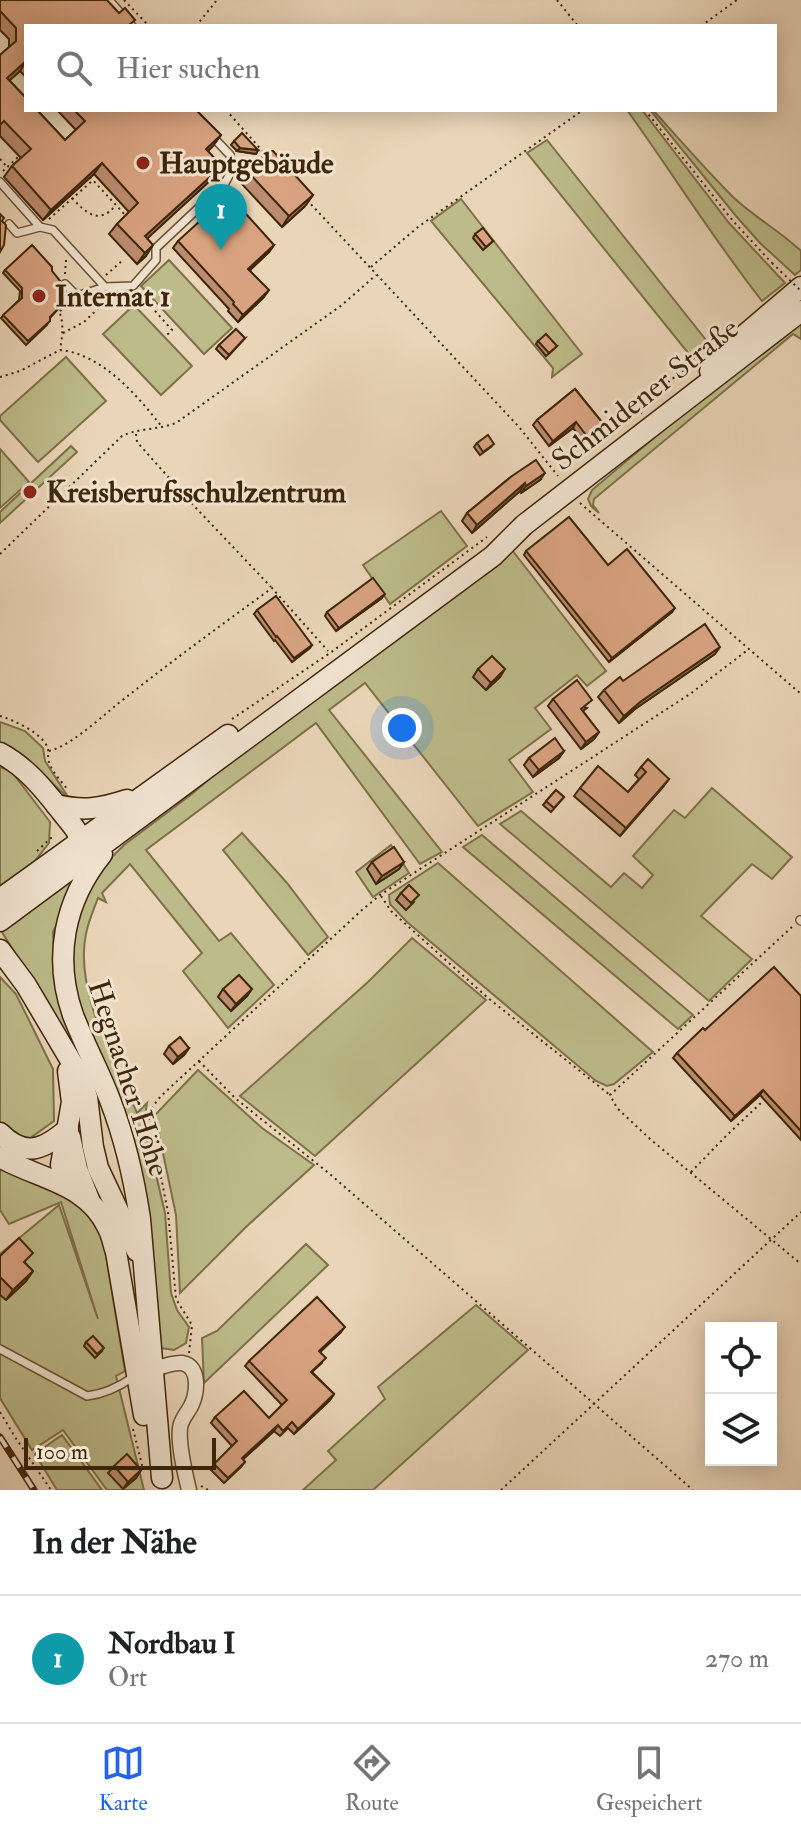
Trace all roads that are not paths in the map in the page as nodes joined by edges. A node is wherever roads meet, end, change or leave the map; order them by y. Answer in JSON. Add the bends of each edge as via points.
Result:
{"nodes":[{"id":1,"x":109,"y":0,"type":"edge"},
{"id":2,"x":130,"y":24,"type":"edge"},
{"id":3,"x":209,"y":133,"type":"edge"},
{"id":4,"x":0,"y":182,"type":"edge"},
{"id":5,"x":9,"y":224,"type":"edge"},
{"id":6,"x":40,"y":227,"type":"junction"},
{"id":7,"x":65,"y":284,"type":"road end"},
{"id":8,"x":106,"y":285,"type":"junction"},
{"id":9,"x":801,"y":289,"type":"edge"},
{"id":10,"x":801,"y":311,"type":"edge"},
{"id":11,"x":692,"y":397,"type":"junction"},
{"id":12,"x":335,"y":660,"type":"junction"},
{"id":13,"x":0,"y":753,"type":"edge"},
{"id":14,"x":144,"y":794,"type":"junction"},
{"id":15,"x":56,"y":805,"type":"junction"},
{"id":16,"x":122,"y":830,"type":"junction"},
{"id":17,"x":79,"y":841,"type":"junction"},
{"id":18,"x":37,"y":861,"type":"junction"},
{"id":19,"x":77,"y":863,"type":"junction"},
{"id":20,"x":0,"y":899,"type":"edge"},
{"id":21,"x":0,"y":921,"type":"edge"},
{"id":22,"x":2,"y":952,"type":"edge"},
{"id":23,"x":62,"y":1048,"type":"junction"},
{"id":24,"x":68,"y":1129,"type":"junction"},
{"id":25,"x":0,"y":1133,"type":"edge"},
{"id":26,"x":0,"y":1157,"type":"edge"},
{"id":27,"x":66,"y":1185,"type":"junction"},
{"id":28,"x":90,"y":1202,"type":"junction"},
{"id":29,"x":143,"y":1265,"type":"junction"},
{"id":30,"x":0,"y":1349,"type":"edge"},
{"id":31,"x":144,"y":1373,"type":"junction"},
{"id":32,"x":157,"y":1481,"type":"edge"},
{"id":33,"x":189,"y":1490,"type":"edge"}],
"edges":[{"from":1,"to":2,"type":"lane"},
{"from":3,"to":8,"type":"lane","via":[[230,155],[232,170],[225,183],[156,248],[156,260],[133,286]]},
{"from":4,"to":6,"type":"lane"},
{"from":5,"to":6,"type":"lane","via":[[17,233]]},
{"from":6,"to":8,"type":"lane","via":[[53,230]]},
{"from":7,"to":8,"type":"lane","via":[[77,296]]},
{"from":9,"to":11,"type":"main road","via":[[741,338]]},
{"from":10,"to":11,"type":"main road","name":"Schmidener Straße"},
{"from":11,"to":12,"type":"main road","name":"Schmidener Straße","via":[[566,486],[493,556]]},
{"from":12,"to":14,"type":"main road","name":"Schmidener Straße"},
{"from":12,"to":16,"type":"main road","name":"Schmidener Straße"},
{"from":13,"to":15,"type":"main road","via":[[34,778]]},
{"from":14,"to":15,"type":"main road","name":"Schmidener Straße","via":[[92,809]]},
{"from":14,"to":17,"type":"main road","name":"Schmidener Straße"},
{"from":15,"to":17,"type":"main road"},
{"from":15,"to":18,"type":"main road","via":[[57,838]]},
{"from":16,"to":19,"type":"main road","name":"Schmidener Straße"},
{"from":16,"to":29,"type":"main road","name":"Hegnacher Höhe","via":[[77,892],[62,962],[74,1016],[128,1153]]},
{"from":17,"to":18,"type":"main road","name":"Schmidener Straße"},
{"from":17,"to":19,"type":"main road"},
{"from":18,"to":20,"type":"main road","name":"Schmidener Straße"},
{"from":19,"to":21,"type":"main road","name":"Schmidener Straße"},
{"from":22,"to":23,"type":"main road","name":"Hegnacher Höhe"},
{"from":23,"to":24,"type":"main road","name":"Hegnacher Höhe","via":[[72,1102]]},
{"from":23,"to":29,"type":"main road","name":"Hegnacher Höhe","via":[[87,1097],[98,1168]]},
{"from":24,"to":25,"type":"main road","via":[[37,1149],[18,1148]]},
{"from":24,"to":27,"type":"main road","name":"Hegnacher Höhe","via":[[61,1165]]},
{"from":24,"to":28,"type":"main road","name":"Hegnacher Höhe"},
{"from":26,"to":27,"type":"main road","name":"Hegnacher Höhe"},
{"from":27,"to":28,"type":"main road","name":"Hegnacher Höhe"},
{"from":28,"to":31,"type":"main road","name":"Hegnacher Höhe","via":[[116,1252]]},
{"from":29,"to":31,"type":"main road","name":"Hegnacher Höhe"},
{"from":30,"to":31,"type":"lane","via":[[87,1396]]},
{"from":31,"to":32,"type":"main road","name":"Hegnacher Höhe"},
{"from":31,"to":33,"type":"street","via":[[176,1364],[193,1370],[194,1395],[179,1431]]}]}
